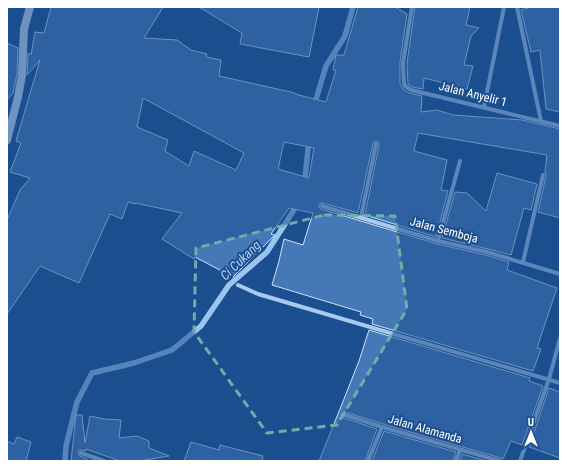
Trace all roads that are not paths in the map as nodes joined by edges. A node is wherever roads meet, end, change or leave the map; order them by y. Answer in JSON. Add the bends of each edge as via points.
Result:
{"nodes":[{"id":1,"x":30,"y":7,"type":"edge"},
{"id":2,"x":412,"y":7,"type":"edge"},
{"id":3,"x":504,"y":7,"type":"edge"},
{"id":4,"x":517,"y":7,"type":"edge"},
{"id":5,"x":484,"y":107,"type":"junction"},
{"id":6,"x":541,"y":121,"type":"junction"},
{"id":7,"x":560,"y":126,"type":"edge"},
{"id":8,"x":7,"y":140,"type":"edge"},
{"id":9,"x":376,"y":144,"type":"dead end"},
{"id":10,"x":460,"y":161,"type":"dead end"},
{"id":11,"x":543,"y":175,"type":"dead end"},
{"id":12,"x":322,"y":206,"type":"dead end"},
{"id":13,"x":361,"y":217,"type":"junction"},
{"id":14,"x":438,"y":241,"type":"junction"},
{"id":15,"x":523,"y":262,"type":"junction"},
{"id":16,"x":560,"y":274,"type":"edge"},
{"id":17,"x":238,"y":285,"type":"dead end"},
{"id":18,"x":560,"y":338,"type":"edge"},
{"id":19,"x":549,"y":379,"type":"junction"},
{"id":20,"x":560,"y":383,"type":"edge"},
{"id":21,"x":345,"y":415,"type":"dead end"},
{"id":22,"x":382,"y":427,"type":"junction"},
{"id":23,"x":460,"y":450,"type":"junction"},
{"id":24,"x":81,"y":453,"type":"dead end"},
{"id":25,"x":104,"y":461,"type":"edge"},
{"id":26,"x":368,"y":461,"type":"edge"},
{"id":27,"x":456,"y":461,"type":"edge"},
{"id":28,"x":500,"y":461,"type":"edge"},
{"id":29,"x":520,"y":461,"type":"edge"}],
"edges":[{"from":1,"to":8,"type":"street","via":[[24,29],[22,75]]},
{"from":2,"to":5,"type":"street","name":"Jalan Anyelir 1","via":[[403,63],[404,84],[411,90]]},
{"from":3,"to":5,"type":"street"},
{"from":4,"to":6,"type":"street"},
{"from":5,"to":6,"type":"street","name":"Jalan Anyelir 1"},
{"from":6,"to":7,"type":"street","name":"Jalan Anyelir 1"},
{"from":9,"to":13,"type":"street"},
{"from":10,"to":14,"type":"street"},
{"from":11,"to":15,"type":"street"},
{"from":12,"to":13,"type":"street","name":"Jalan Semboja"},
{"from":13,"to":14,"type":"street","name":"Jalan Semboja"},
{"from":14,"to":15,"type":"street","name":"Jalan Semboja"},
{"from":15,"to":16,"type":"street","name":"Jalan Semboja"},
{"from":17,"to":19,"type":"street","via":[[266,296]]},
{"from":18,"to":19,"type":"street"},
{"from":19,"to":20,"type":"street"},
{"from":19,"to":29,"type":"street"},
{"from":21,"to":22,"type":"street","name":"Jalan Alamanda"},
{"from":22,"to":23,"type":"street","name":"Jalan Alamanda"},
{"from":22,"to":26,"type":"street"},
{"from":23,"to":27,"type":"street"},
{"from":23,"to":28,"type":"street","name":"Jalan Alamanda"},
{"from":24,"to":25,"type":"street"}]}
